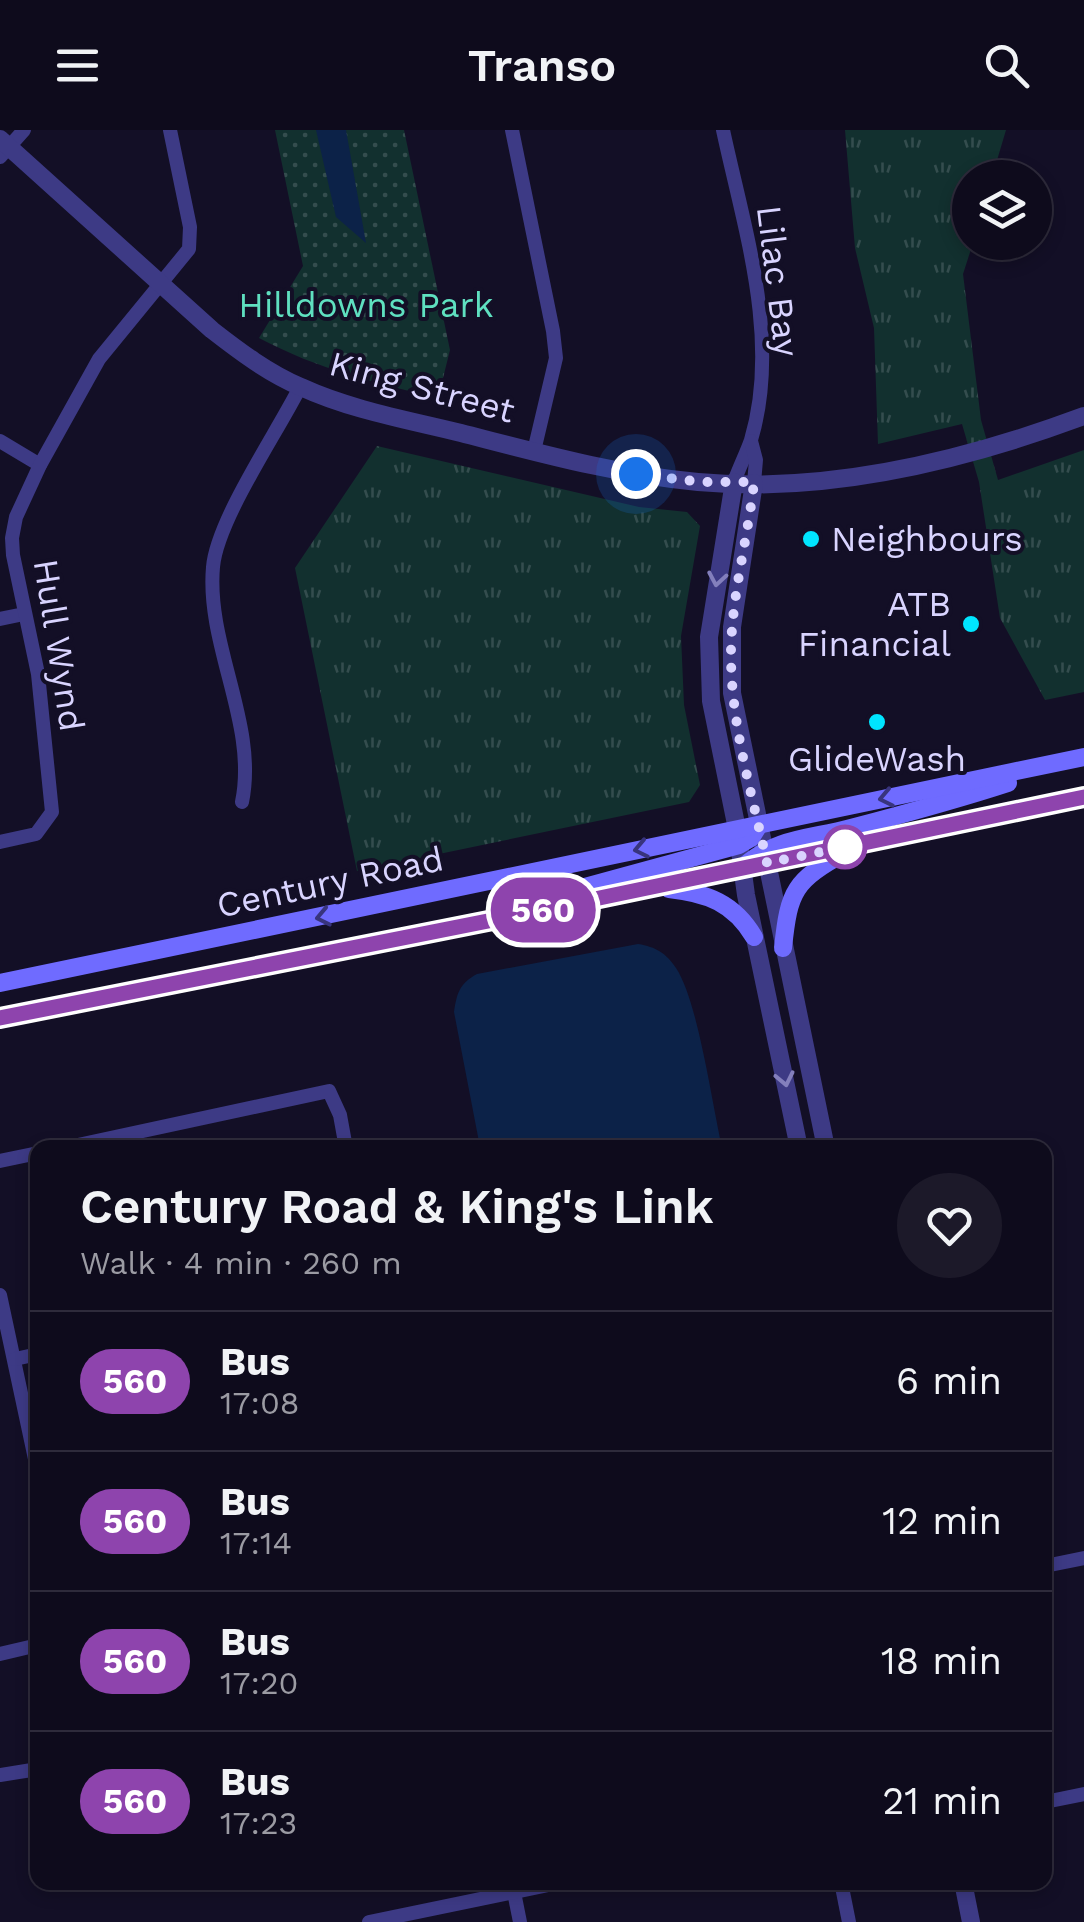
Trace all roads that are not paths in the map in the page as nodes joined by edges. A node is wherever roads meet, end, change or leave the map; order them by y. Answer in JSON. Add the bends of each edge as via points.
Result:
{"nodes":[{"id":1,"x":24,"y":130,"type":"edge"},
{"id":2,"x":170,"y":130,"type":"edge"},
{"id":3,"x":512,"y":130,"type":"edge"},
{"id":4,"x":723,"y":130,"type":"edge"},
{"id":5,"x":3,"y":148,"type":"edge"},
{"id":6,"x":161,"y":285,"type":"junction"},
{"id":7,"x":300,"y":387,"type":"junction"},
{"id":8,"x":1084,"y":416,"type":"edge"},
{"id":9,"x":0,"y":441,"type":"edge"},
{"id":10,"x":751,"y":441,"type":"junction"},
{"id":11,"x":534,"y":451,"type":"junction"},
{"id":12,"x":40,"y":464,"type":"junction"},
{"id":13,"x":734,"y":482,"type":"junction"},
{"id":14,"x":754,"y":482,"type":"junction"},
{"id":15,"x":24,"y":614,"type":"junction"},
{"id":16,"x":0,"y":619,"type":"edge"},
{"id":17,"x":1084,"y":757,"type":"edge"},
{"id":18,"x":1084,"y":797,"type":"edge"},
{"id":19,"x":242,"y":802,"type":"dead end"},
{"id":20,"x":758,"y":825,"type":"junction"},
{"id":21,"x":738,"y":837,"type":"junction"},
{"id":22,"x":0,"y":842,"type":"edge"},
{"id":23,"x":860,"y":844,"type":"junction"},
{"id":24,"x":766,"y":856,"type":"junction"},
{"id":25,"x":741,"y":868,"type":"junction"},
{"id":26,"x":654,"y":887,"type":"junction"},
{"id":27,"x":550,"y":908,"type":"junction"},
{"id":28,"x":754,"y":937,"type":"junction"},
{"id":29,"x":783,"y":948,"type":"junction"},
{"id":30,"x":0,"y":983,"type":"edge"},
{"id":31,"x":0,"y":1018,"type":"edge"},
{"id":32,"x":101,"y":1140,"type":"edge"},
{"id":33,"x":345,"y":1140,"type":"edge"},
{"id":34,"x":797,"y":1140,"type":"edge"},
{"id":35,"x":824,"y":1140,"type":"edge"},
{"id":36,"x":30,"y":1155,"type":"edge"},
{"id":37,"x":0,"y":1161,"type":"edge"},
{"id":38,"x":0,"y":1295,"type":"edge"},
{"id":39,"x":30,"y":1356,"type":"edge"},
{"id":40,"x":16,"y":1359,"type":"junction"},
{"id":41,"x":30,"y":1431,"type":"edge"},
{"id":42,"x":1084,"y":1558,"type":"edge"},
{"id":43,"x":1052,"y":1565,"type":"edge"},
{"id":44,"x":30,"y":1648,"type":"edge"},
{"id":45,"x":0,"y":1654,"type":"edge"},
{"id":46,"x":30,"y":1770,"type":"edge"},
{"id":47,"x":0,"y":1776,"type":"edge"},
{"id":48,"x":1084,"y":1794,"type":"edge"},
{"id":49,"x":1052,"y":1801,"type":"edge"},
{"id":50,"x":505,"y":1890,"type":"edge"},
{"id":51,"x":513,"y":1890,"type":"edge"},
{"id":52,"x":843,"y":1890,"type":"edge"},
{"id":53,"x":965,"y":1890,"type":"edge"},
{"id":54,"x":369,"y":1922,"type":"edge"},
{"id":55,"x":520,"y":1922,"type":"edge"},
{"id":56,"x":849,"y":1922,"type":"edge"},
{"id":57,"x":971,"y":1922,"type":"edge"}],
"edges":[{"from":1,"to":5,"type":"street"},
{"from":2,"to":6,"type":"street","name":"Hull Wynd","via":[[191,238],[184,259]]},
{"from":3,"to":11,"type":"street","via":[[556,358]]},
{"from":4,"to":10,"type":"street","name":"Lilac Bay","via":[[757,298],[760,360]]},
{"from":5,"to":6,"type":"street","name":"King Street"},
{"from":6,"to":7,"type":"street","name":"King Street","via":[[246,356]]},
{"from":6,"to":12,"type":"street","name":"Hull Wynd","via":[[99,358]]},
{"from":7,"to":11,"type":"street","name":"King Street"},
{"from":7,"to":19,"type":"street","via":[[222,532],[213,567],[247,764]]},
{"from":8,"to":14,"type":"street","name":"King Street","via":[[913,466]]},
{"from":9,"to":12,"type":"street"},
{"from":10,"to":13,"type":"street","name":"Lilac Bay"},
{"from":10,"to":14,"type":"street","name":"Lilac Bay"},
{"from":11,"to":13,"type":"street","name":"King Street","via":[[636,474]]},
{"from":12,"to":15,"type":"street","name":"Hull Wynd","via":[[12,538]]},
{"from":13,"to":14,"type":"street","name":"King Street"},
{"from":13,"to":21,"type":"street","one_way":true,"via":[[709,670]]},
{"from":14,"to":20,"type":"street","via":[[731,670]]},
{"from":15,"to":16,"type":"street"},
{"from":15,"to":22,"type":"street","name":"Hull Wynd","via":[[38,674],[52,812],[36,834]]},
{"from":17,"to":20,"type":"main road","one_way":true},
{"from":17,"to":24,"type":"main road"},
{"from":18,"to":23,"type":"main road"},
{"from":20,"to":21,"type":"main road","via":[[751,838]]},
{"from":20,"to":24,"type":"street"},
{"from":21,"to":25,"type":"street"},
{"from":21,"to":27,"type":"main road","via":[[574,890]]},
{"from":21,"to":30,"type":"main road","name":"Century Road","one_way":true},
{"from":23,"to":24,"type":"main road"},
{"from":23,"to":29,"type":"main road","via":[[812,871],[790,898]]},
{"from":24,"to":25,"type":"main road"},
{"from":24,"to":29,"type":"street"},
{"from":25,"to":26,"type":"main road","name":"Century Road"},
{"from":25,"to":28,"type":"street"},
{"from":26,"to":27,"type":"main road","name":"Century Road"},
{"from":26,"to":28,"type":"main road","via":[[712,897],[742,918]]},
{"from":27,"to":31,"type":"main road","name":"Century Road"},
{"from":28,"to":34,"type":"street","one_way":true},
{"from":29,"to":35,"type":"street"},
{"from":32,"to":33,"type":"street","via":[[329,1091]]},
{"from":36,"to":37,"type":"street"},
{"from":38,"to":40,"type":"street"},
{"from":39,"to":40,"type":"street"},
{"from":40,"to":41,"type":"street"},
{"from":42,"to":43,"type":"street"},
{"from":44,"to":45,"type":"street"},
{"from":46,"to":47,"type":"street"},
{"from":48,"to":49,"type":"street"},
{"from":50,"to":54,"type":"street"},
{"from":51,"to":55,"type":"street"},
{"from":52,"to":56,"type":"street"},
{"from":53,"to":57,"type":"street"}]}
